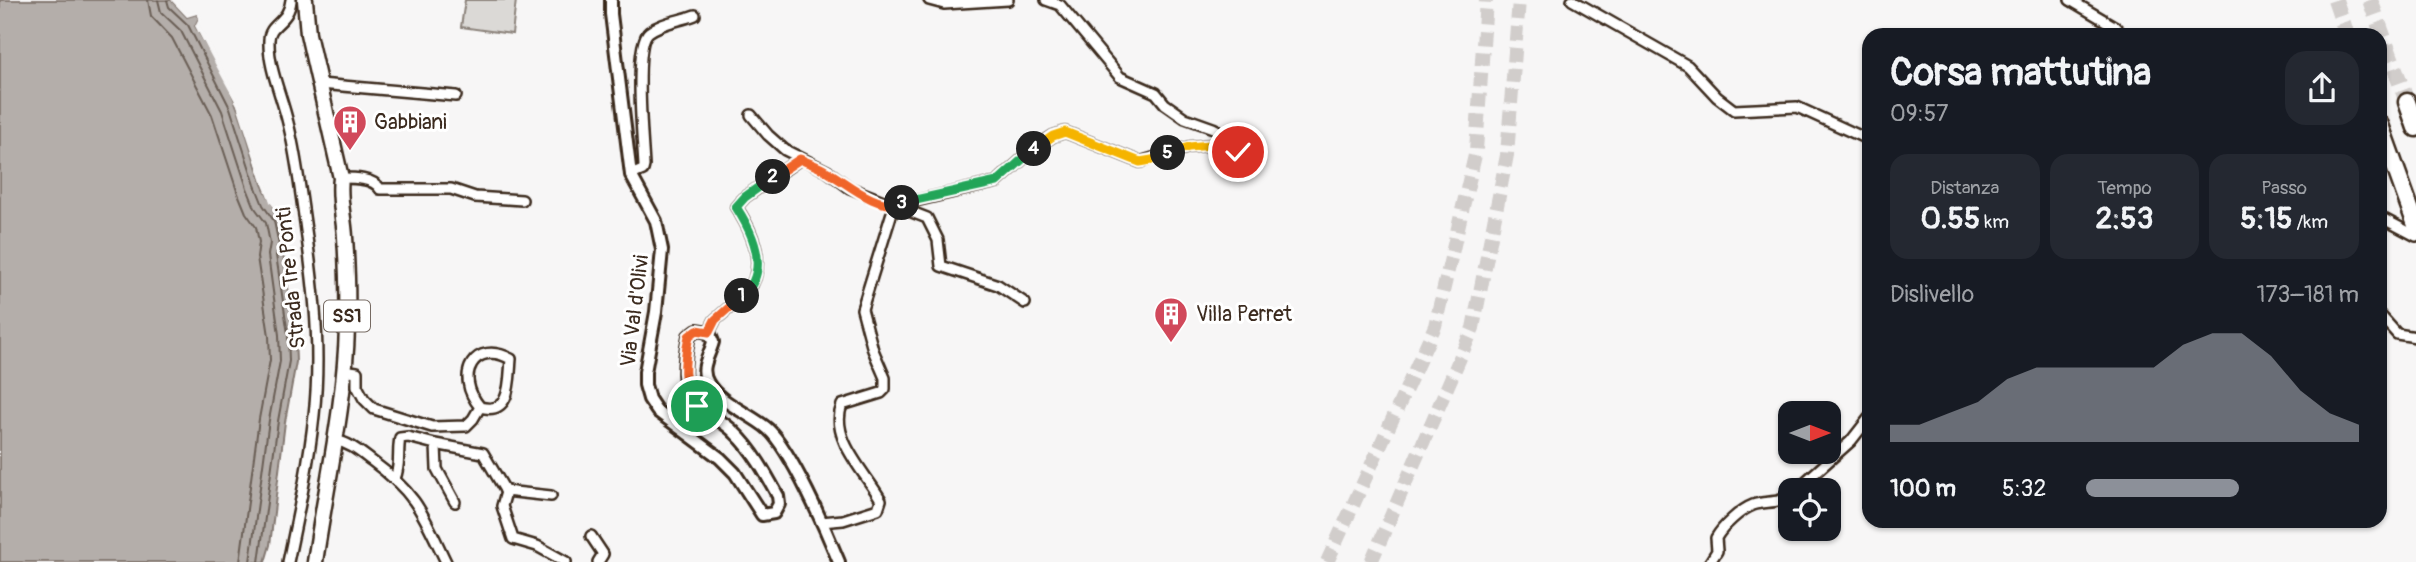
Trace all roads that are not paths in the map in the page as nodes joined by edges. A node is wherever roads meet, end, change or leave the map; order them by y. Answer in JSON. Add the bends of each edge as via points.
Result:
{"nodes":[{"id":1,"x":291,"y":0,"type":"edge"},
{"id":2,"x":305,"y":0,"type":"edge"},
{"id":3,"x":611,"y":0,"type":"edge"},
{"id":4,"x":929,"y":0,"type":"edge"},
{"id":5,"x":1008,"y":0,"type":"edge"},
{"id":6,"x":1045,"y":0,"type":"edge"},
{"id":7,"x":1572,"y":0,"type":"edge"},
{"id":8,"x":2070,"y":0,"type":"edge"},
{"id":9,"x":695,"y":15,"type":"dead end"},
{"id":10,"x":2115,"y":28,"type":"edge"},
{"id":11,"x":320,"y":84,"type":"junction"},
{"id":12,"x":456,"y":96,"type":"dead end"},
{"id":13,"x":2407,"y":102,"type":"tunnel mouth"},
{"id":14,"x":751,"y":115,"type":"dead end"},
{"id":15,"x":2416,"y":128,"type":"edge"},
{"id":16,"x":1862,"y":137,"type":"edge"},
{"id":17,"x":2387,"y":144,"type":"edge"},
{"id":18,"x":800,"y":159,"type":"junction"},
{"id":19,"x":631,"y":175,"type":"junction"},
{"id":20,"x":341,"y":178,"type":"junction"},
{"id":21,"x":522,"y":200,"type":"dead end"},
{"id":22,"x":894,"y":206,"type":"junction"},
{"id":23,"x":2387,"y":221,"type":"edge"},
{"id":24,"x":2416,"y":225,"type":"edge"},
{"id":25,"x":2416,"y":236,"type":"edge"},
{"id":26,"x":1026,"y":303,"type":"dead end"},
{"id":27,"x":2387,"y":323,"type":"edge"},
{"id":28,"x":709,"y":332,"type":"junction"},
{"id":29,"x":2416,"y":337,"type":"edge"},
{"id":30,"x":343,"y":370,"type":"junction"},
{"id":31,"x":480,"y":407,"type":"junction"},
{"id":32,"x":1862,"y":427,"type":"edge"},
{"id":33,"x":334,"y":440,"type":"junction"},
{"id":34,"x":436,"y":445,"type":"junction"},
{"id":35,"x":395,"y":478,"type":"junction"},
{"id":36,"x":1809,"y":478,"type":"edge"},
{"id":37,"x":505,"y":491,"type":"junction"},
{"id":38,"x":551,"y":496,"type":"dead end"},
{"id":39,"x":455,"y":502,"type":"dead end"},
{"id":40,"x":1778,"y":502,"type":"edge"},
{"id":41,"x":821,"y":522,"type":"junction"},
{"id":42,"x":591,"y":536,"type":"dead end"},
{"id":43,"x":288,"y":562,"type":"edge"},
{"id":44,"x":316,"y":562,"type":"edge"},
{"id":45,"x":446,"y":562,"type":"edge"},
{"id":46,"x":566,"y":562,"type":"edge"},
{"id":47,"x":598,"y":562,"type":"edge"},
{"id":48,"x":839,"y":562,"type":"edge"},
{"id":49,"x":1710,"y":562,"type":"edge"}],
"edges":[{"from":1,"to":43,"type":"street","name":"Strada Tre Ponti","via":[[286,18],[268,38],[297,171],[317,339],[314,415]]},
{"from":2,"to":11,"type":"main road","number":"SS1"},
{"from":3,"to":19,"type":"street","name":"Via Val d'Olivi"},
{"from":4,"to":5,"type":"street","via":[[944,4]]},
{"from":6,"to":22,"type":"street","via":[[1060,5],[1120,77],[1156,93],[1185,118],[1251,147],[1238,152],[1210,145],[1189,147],[1140,162],[1065,132],[1036,147],[997,182]]},
{"from":7,"to":16,"type":"street","via":[[1688,66],[1734,110],[1797,107]]},
{"from":8,"to":10,"type":"street"},
{"from":9,"to":19,"type":"street","via":[[661,25],[643,39],[644,166]]},
{"from":11,"to":12,"type":"street"},
{"from":11,"to":20,"type":"main road","number":"SS1"},
{"from":13,"to":15,"type":"highway"},
{"from":14,"to":18,"type":"street","via":[[768,135]]},
{"from":17,"to":24,"type":"highway"},
{"from":18,"to":22,"type":"street","via":[[850,188]]},
{"from":18,"to":28,"type":"street","via":[[736,207],[754,239],[757,267],[753,285],[715,320]]},
{"from":19,"to":28,"type":"street","name":"Via Val d'Olivi","via":[[656,221],[662,250],[645,372],[649,399],[670,422],[720,458],[735,473],[758,512],[769,516],[779,504],[778,496],[761,467],[738,435],[697,406],[685,387],[689,336],[697,330]]},
{"from":20,"to":21,"type":"street","via":[[372,181],[380,189],[451,189],[475,197]]},
{"from":20,"to":30,"type":"main road","number":"SS1","via":[[347,281]]},
{"from":22,"to":26,"type":"street","via":[[927,218],[938,240],[941,266],[998,285]]},
{"from":22,"to":41,"type":"street","via":[[862,309],[885,388],[842,405],[838,415],[849,450],[881,500],[878,509]]},
{"from":23,"to":25,"type":"street"},
{"from":27,"to":29,"type":"street","via":[[2397,334]]},
{"from":28,"to":41,"type":"street","via":[[713,342],[704,366],[706,382],[774,436]]},
{"from":30,"to":31,"type":"street","via":[[357,372],[357,386],[374,409],[432,427],[466,426]]},
{"from":30,"to":33,"type":"main road","number":"SS1"},
{"from":31,"to":31,"type":"street","via":[[470,396],[467,373],[478,357],[505,355],[512,359],[507,398],[500,406]]},
{"from":32,"to":36,"type":"street"},
{"from":33,"to":35,"type":"street","via":[[347,442]]},
{"from":33,"to":44,"type":"main road","number":"SS1"},
{"from":34,"to":35,"type":"street","via":[[400,438],[400,470]]},
{"from":34,"to":37,"type":"street","via":[[483,453]]},
{"from":34,"to":39,"type":"street","via":[[437,469]]},
{"from":35,"to":45,"type":"street","via":[[420,507]]},
{"from":37,"to":38,"type":"street"},
{"from":37,"to":46,"type":"street","via":[[502,506],[513,539]]},
{"from":40,"to":49,"type":"street","via":[[1753,505],[1730,522],[1716,538],[1717,551]]},
{"from":41,"to":48,"type":"street"},
{"from":42,"to":47,"type":"street","via":[[603,554]]}]}
